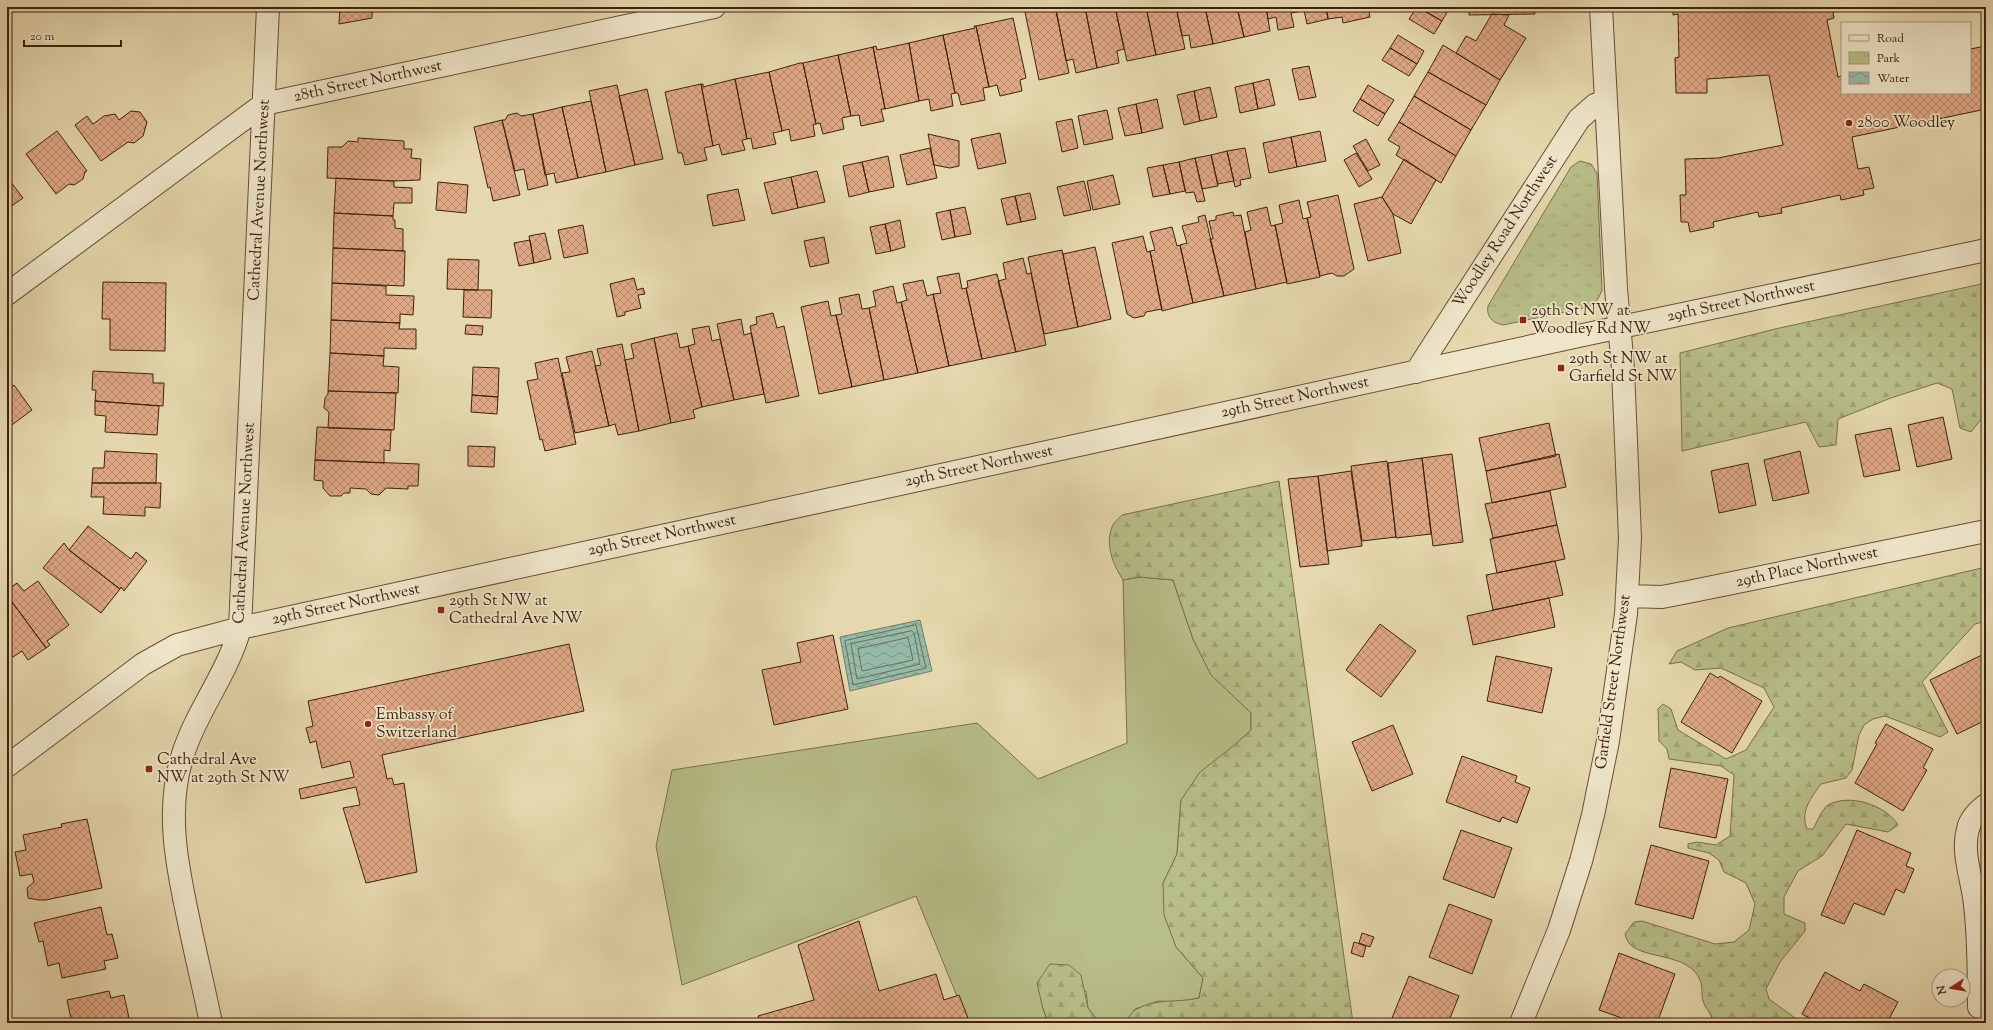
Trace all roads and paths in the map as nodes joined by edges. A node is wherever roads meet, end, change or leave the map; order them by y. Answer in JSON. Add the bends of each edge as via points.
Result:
{"nodes":[{"id":1,"x":268,"y":7,"type":"edge"},
{"id":2,"x":714,"y":7,"type":"edge"},
{"id":3,"x":1601,"y":7,"type":"edge"},
{"id":4,"x":1604,"y":101,"type":"junction"},
{"id":5,"x":264,"y":104,"type":"junction"},
{"id":6,"x":1986,"y":250,"type":"edge"},
{"id":7,"x":7,"y":294,"type":"edge"},
{"id":8,"x":1619,"y":328,"type":"junction"},
{"id":9,"x":1416,"y":372,"type":"junction"},
{"id":10,"x":1986,"y":531,"type":"edge"},
{"id":11,"x":1626,"y":596,"type":"junction"},
{"id":12,"x":240,"y":628,"type":"junction"},
{"id":13,"x":7,"y":766,"type":"edge"},
{"id":14,"x":1986,"y":805,"type":"edge"},
{"id":15,"x":1978,"y":1009,"type":"edge"},
{"id":16,"x":211,"y":1023,"type":"edge"},
{"id":17,"x":1521,"y":1023,"type":"edge"}],
"edges":[{"from":1,"to":5,"type":"street","name":"Cathedral Avenue Northwest"},
{"from":2,"to":5,"type":"street","name":"28th Street Northwest"},
{"from":3,"to":4,"type":"street"},
{"from":4,"to":8,"type":"street"},
{"from":4,"to":9,"type":"street","name":"Woodley Road Northwest","via":[[1595,105],[1579,119]]},
{"from":5,"to":7,"type":"street","name":"28th Street Northwest"},
{"from":5,"to":12,"type":"street","name":"Cathedral Avenue Northwest"},
{"from":6,"to":8,"type":"street","name":"29th Street Northwest"},
{"from":8,"to":9,"type":"street","name":"29th Street Northwest"},
{"from":8,"to":11,"type":"street","name":"Garfield Street Northwest","via":[[1630,538]]},
{"from":9,"to":12,"type":"street","name":"29th Street Northwest"},
{"from":10,"to":11,"type":"street","name":"29th Place Northwest","via":[[1662,597]]},
{"from":11,"to":17,"type":"street","name":"Garfield Street Northwest","via":[[1616,691],[1593,815],[1559,930]]},
{"from":12,"to":13,"type":"street","name":"29th Street Northwest","via":[[177,646],[143,664]]},
{"from":12,"to":16,"type":"street","name":"Cathedral Avenue Northwest","via":[[226,667],[191,733],[183,755],[174,802],[174,843],[178,871]]},
{"from":14,"to":15,"type":"street","via":[[1977,811],[1968,828],[1965,849],[1975,903],[1978,937]]}]}
